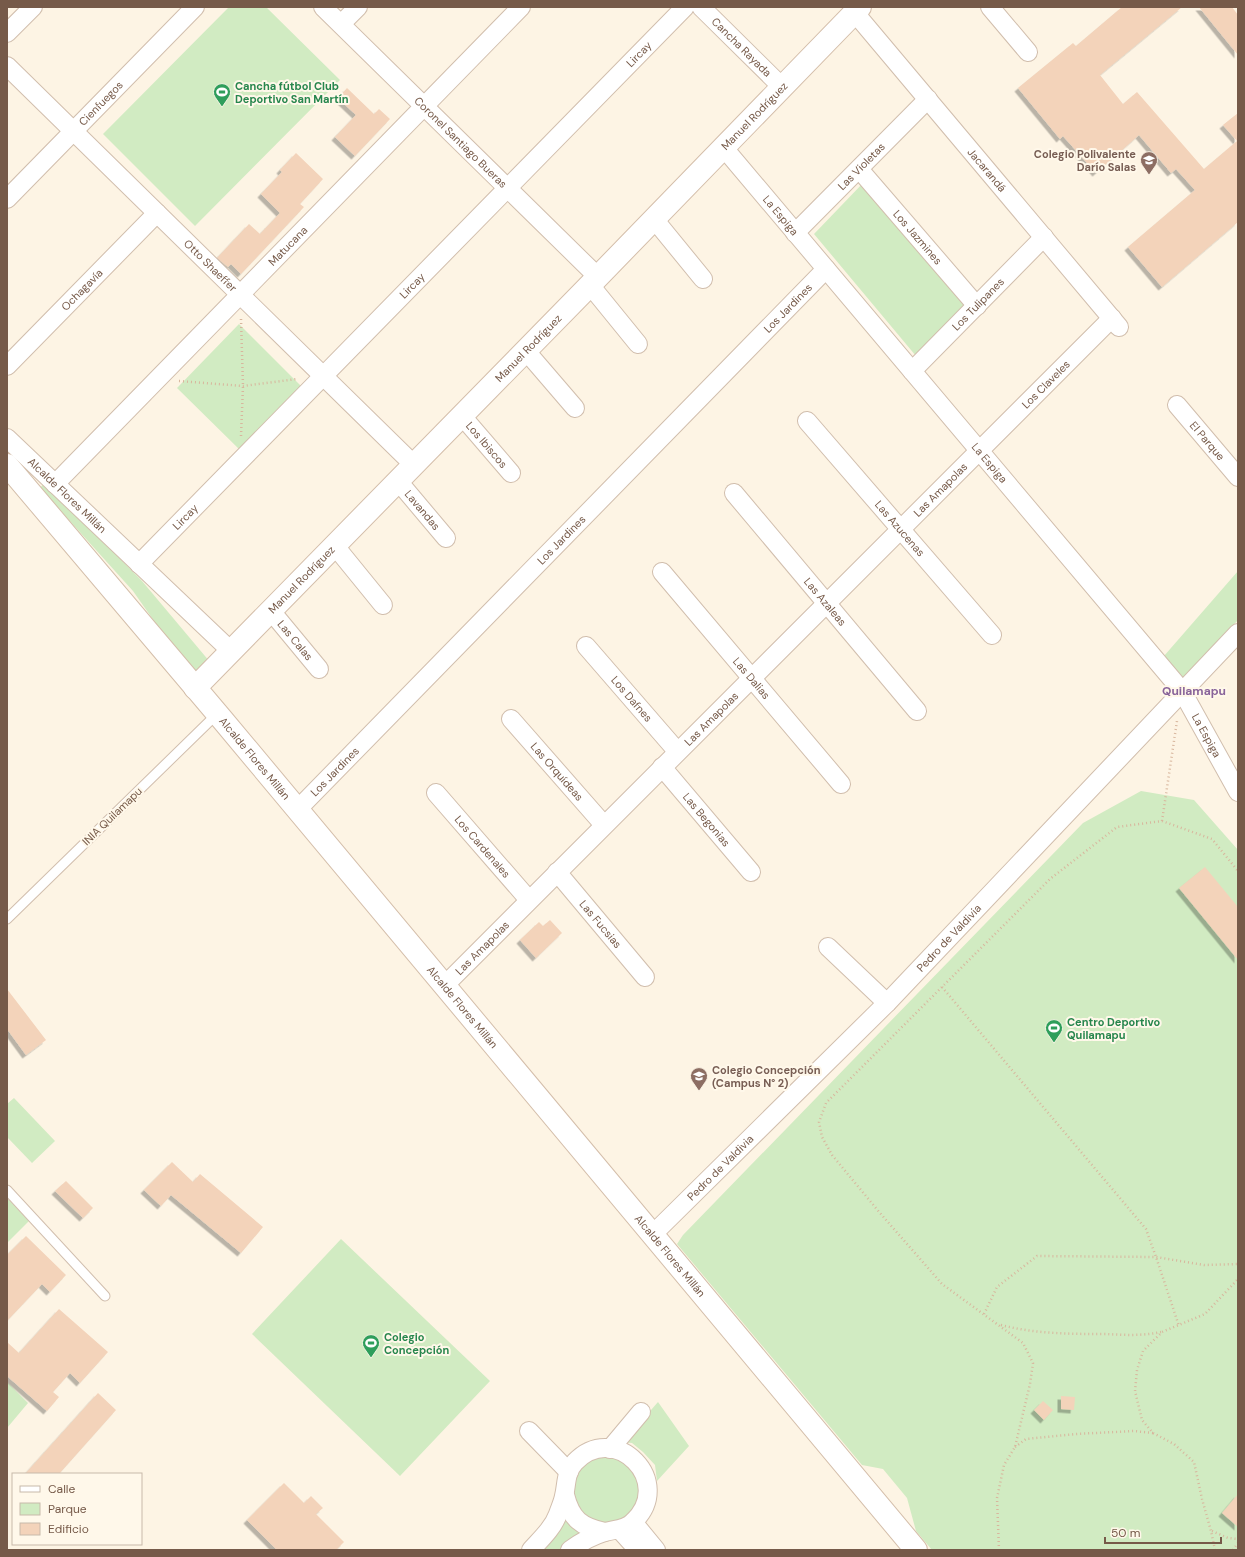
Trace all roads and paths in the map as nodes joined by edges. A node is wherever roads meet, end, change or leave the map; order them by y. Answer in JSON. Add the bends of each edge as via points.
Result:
{"nodes":[{"id":1,"x":33,"y":7,"type":"edge"},
{"id":2,"x":194,"y":7,"type":"edge"},
{"id":3,"x":323,"y":7,"type":"edge"},
{"id":4,"x":358,"y":7,"type":"edge"},
{"id":5,"x":521,"y":7,"type":"edge"},
{"id":6,"x":685,"y":7,"type":"edge"},
{"id":7,"x":701,"y":7,"type":"edge"},
{"id":8,"x":990,"y":7,"type":"edge"},
{"id":9,"x":858,"y":10,"type":"edge"},
{"id":10,"x":341,"y":24,"type":"junction"},
{"id":11,"x":7,"y":33,"type":"edge"},
{"id":12,"x":1028,"y":52,"type":"dead end"},
{"id":13,"x":7,"y":66,"type":"edge"},
{"id":14,"x":782,"y":87,"type":"junction"},
{"id":15,"x":928,"y":100,"type":"junction"},
{"id":16,"x":424,"y":106,"type":"junction"},
{"id":17,"x":73,"y":131,"type":"junction"},
{"id":18,"x":724,"y":148,"type":"junction"},
{"id":19,"x":859,"y":169,"type":"junction"},
{"id":20,"x":507,"y":188,"type":"junction"},
{"id":21,"x":7,"y":199,"type":"edge"},
{"id":22,"x":157,"y":213,"type":"junction"},
{"id":23,"x":654,"y":219,"type":"junction"},
{"id":24,"x":795,"y":233,"type":"junction"},
{"id":25,"x":1044,"y":237,"type":"junction"},
{"id":26,"x":826,"y":269,"type":"junction"},
{"id":27,"x":703,"y":278,"type":"dead end"},
{"id":28,"x":594,"y":281,"type":"junction"},
{"id":29,"x":240,"y":294,"type":"junction"},
{"id":30,"x":977,"y":306,"type":"junction"},
{"id":31,"x":1115,"y":322,"type":"joint"},
{"id":32,"x":638,"y":344,"type":"dead end"},
{"id":33,"x":526,"y":351,"type":"junction"},
{"id":34,"x":7,"y":366,"type":"edge"},
{"id":35,"x":912,"y":371,"type":"junction"},
{"id":36,"x":323,"y":376,"type":"junction"},
{"id":37,"x":157,"y":379,"type":"junction"},
{"id":38,"x":243,"y":386,"type":"junction"},
{"id":39,"x":1177,"y":405,"type":"dead end"},
{"id":40,"x":575,"y":408,"type":"dead end"},
{"id":41,"x":462,"y":416,"type":"junction"},
{"id":42,"x":807,"y":421,"type":"dead end"},
{"id":43,"x":7,"y":438,"type":"edge"},
{"id":44,"x":978,"y":450,"type":"junction"},
{"id":45,"x":240,"y":461,"type":"junction"},
{"id":46,"x":7,"y":465,"type":"edge"},
{"id":47,"x":414,"y":465,"type":"junction"},
{"id":48,"x":511,"y":473,"type":"dead end"},
{"id":49,"x":1238,"y":477,"type":"edge"},
{"id":50,"x":398,"y":481,"type":"junction"},
{"id":51,"x":55,"y":484,"type":"junction"},
{"id":52,"x":734,"y":493,"type":"dead end"},
{"id":53,"x":900,"y":528,"type":"junction"},
{"id":54,"x":446,"y":538,"type":"dead end"},
{"id":55,"x":335,"y":546,"type":"junction"},
{"id":56,"x":139,"y":564,"type":"junction"},
{"id":57,"x":662,"y":572,"type":"dead end"},
{"id":58,"x":826,"y":603,"type":"junction"},
{"id":59,"x":383,"y":605,"type":"dead end"},
{"id":60,"x":271,"y":611,"type":"junction"},
{"id":61,"x":1238,"y":633,"type":"edge"},
{"id":62,"x":992,"y":635,"type":"dead end"},
{"id":63,"x":586,"y":646,"type":"dead end"},
{"id":64,"x":231,"y":651,"type":"junction"},
{"id":65,"x":319,"y":669,"type":"dead end"},
{"id":66,"x":751,"y":678,"type":"junction"},
{"id":67,"x":195,"y":688,"type":"junction"},
{"id":68,"x":1182,"y":692,"type":"junction"},
{"id":69,"x":917,"y":711,"type":"dead end"},
{"id":70,"x":217,"y":714,"type":"junction"},
{"id":71,"x":511,"y":719,"type":"dead end"},
{"id":72,"x":677,"y":751,"type":"junction"},
{"id":73,"x":662,"y":767,"type":"junction"},
{"id":74,"x":841,"y":784,"type":"dead end"},
{"id":75,"x":436,"y":792,"type":"dead end"},
{"id":76,"x":1238,"y":792,"type":"edge"},
{"id":77,"x":297,"y":810,"type":"junction"},
{"id":78,"x":1162,"y":821,"type":"junction"},
{"id":79,"x":604,"y":825,"type":"junction"},
{"id":80,"x":1238,"y":871,"type":"edge"},
{"id":81,"x":557,"y":872,"type":"junction"},
{"id":82,"x":751,"y":872,"type":"dead end"},
{"id":83,"x":529,"y":900,"type":"junction"},
{"id":84,"x":7,"y":919,"type":"edge"},
{"id":85,"x":828,"y":947,"type":"dead end"},
{"id":86,"x":645,"y":977,"type":"dead end"},
{"id":87,"x":444,"y":986,"type":"junction"},
{"id":88,"x":942,"y":987,"type":"junction"},
{"id":89,"x":887,"y":1003,"type":"junction"},
{"id":90,"x":7,"y":1190,"type":"edge"},
{"id":91,"x":652,"y":1235,"type":"junction"},
{"id":92,"x":1156,"y":1257,"type":"junction"},
{"id":93,"x":1238,"y":1264,"type":"edge"},
{"id":94,"x":1238,"y":1279,"type":"edge"},
{"id":95,"x":105,"y":1296,"type":"dead end"},
{"id":96,"x":984,"y":1314,"type":"junction"},
{"id":97,"x":999,"y":1325,"type":"junction"},
{"id":98,"x":1179,"y":1326,"type":"junction"},
{"id":99,"x":1162,"y":1332,"type":"junction"},
{"id":100,"x":641,"y":1412,"type":"dead end"},
{"id":101,"x":529,"y":1431,"type":"dead end"},
{"id":102,"x":1153,"y":1433,"type":"junction"},
{"id":103,"x":1015,"y":1447,"type":"junction"},
{"id":104,"x":610,"y":1449,"type":"junction"},
{"id":105,"x":569,"y":1472,"type":"junction"},
{"id":106,"x":564,"y":1495,"type":"junction"},
{"id":107,"x":619,"y":1528,"type":"junction"},
{"id":108,"x":1211,"y":1531,"type":"junction"},
{"id":109,"x":1238,"y":1538,"type":"edge"},
{"id":110,"x":1238,"y":1543,"type":"edge"},
{"id":111,"x":531,"y":1550,"type":"edge"},
{"id":112,"x":570,"y":1550,"type":"edge"},
{"id":113,"x":638,"y":1550,"type":"edge"},
{"id":114,"x":656,"y":1550,"type":"edge"},
{"id":115,"x":916,"y":1550,"type":"edge"},
{"id":116,"x":999,"y":1550,"type":"edge"},
{"id":117,"x":1215,"y":1550,"type":"edge"},
{"id":118,"x":1233,"y":1550,"type":"edge"}],
"edges":[{"from":1,"to":11,"type":"street"},
{"from":2,"to":17,"type":"street","name":"Cienfuegos"},
{"from":3,"to":10,"type":"street","name":"Coronel Santiago Bueras"},
{"from":4,"to":10,"type":"street"},
{"from":5,"to":16,"type":"street","name":"Matucana"},
{"from":6,"to":20,"type":"street","name":"Lircay"},
{"from":7,"to":14,"type":"street","name":"Cancha Rayada"},
{"from":8,"to":12,"type":"street"},
{"from":9,"to":14,"type":"street","name":"Manuel Rodríguez"},
{"from":9,"to":15,"type":"street","name":"Jacarandá"},
{"from":10,"to":16,"type":"street","name":"Coronel Santiago Bueras"},
{"from":13,"to":17,"type":"street","name":"Otto Shaeffer"},
{"from":14,"to":18,"type":"street","name":"Manuel Rodríguez"},
{"from":15,"to":19,"type":"street","name":"Las Violetas"},
{"from":15,"to":25,"type":"street","name":"Jacarandá"},
{"from":16,"to":20,"type":"street","name":"Coronel Santiago Bueras"},
{"from":16,"to":29,"type":"street","name":"Matucana"},
{"from":17,"to":21,"type":"street","name":"Cienfuegos"},
{"from":17,"to":22,"type":"street","name":"Otto Shaeffer"},
{"from":18,"to":23,"type":"street","name":"Manuel Rodríguez"},
{"from":18,"to":24,"type":"street","name":"La Espiga"},
{"from":19,"to":24,"type":"street","name":"Las Violetas"},
{"from":19,"to":30,"type":"street","name":"Los Jazmines"},
{"from":20,"to":28,"type":"street","name":"Coronel Santiago Bueras"},
{"from":20,"to":36,"type":"street","name":"Lircay"},
{"from":22,"to":29,"type":"street","name":"Otto Shaeffer"},
{"from":22,"to":34,"type":"street","name":"Ochagavía"},
{"from":23,"to":27,"type":"street"},
{"from":23,"to":28,"type":"street","name":"Manuel Rodríguez"},
{"from":24,"to":26,"type":"street","name":"La Espiga"},
{"from":25,"to":30,"type":"street","name":"Los Tulipanes"},
{"from":25,"to":31,"type":"street","name":"Jacarandá"},
{"from":26,"to":35,"type":"street","name":"La Espiga"},
{"from":26,"to":77,"type":"street","name":"Los Jardines"},
{"from":28,"to":32,"type":"street","name":"Coronel Santiago Bueras"},
{"from":28,"to":33,"type":"street","name":"Manuel Rodríguez"},
{"from":29,"to":36,"type":"street","name":"Otto Shaeffer"},
{"from":29,"to":37,"type":"street","name":"Matucana"},
{"from":29,"to":38,"type":"path"},
{"from":30,"to":35,"type":"street","name":"Los Tulipanes"},
{"from":31,"to":44,"type":"street","name":"Los Claveles"},
{"from":33,"to":40,"type":"street"},
{"from":33,"to":41,"type":"street","name":"Manuel Rodríguez"},
{"from":35,"to":44,"type":"street","name":"La Espiga"},
{"from":36,"to":38,"type":"path"},
{"from":36,"to":45,"type":"street","name":"Lircay"},
{"from":36,"to":47,"type":"street","name":"Otto Shaeffer"},
{"from":37,"to":38,"type":"path"},
{"from":37,"to":51,"type":"street","name":"Matucana"},
{"from":38,"to":45,"type":"path"},
{"from":39,"to":49,"type":"street","name":"El Parque"},
{"from":41,"to":47,"type":"street","name":"Manuel Rodríguez"},
{"from":41,"to":48,"type":"street","name":"Los Ibiscos"},
{"from":42,"to":53,"type":"street","name":"Las Azucenas"},
{"from":43,"to":51,"type":"street","name":"Alcalde Flores Millán"},
{"from":44,"to":53,"type":"street","name":"Las Amapolas"},
{"from":44,"to":68,"type":"street","name":"La Espiga"},
{"from":45,"to":56,"type":"street","name":"Lircay"},
{"from":46,"to":67,"type":"street","name":"Alcalde Flores Millán"},
{"from":47,"to":50,"type":"street","name":"Manuel Rodríguez"},
{"from":50,"to":54,"type":"street","name":"Lavandas"},
{"from":50,"to":55,"type":"street","name":"Manuel Rodríguez"},
{"from":51,"to":56,"type":"street","name":"Alcalde Flores Millán"},
{"from":52,"to":58,"type":"street","name":"Las Azaleas"},
{"from":53,"to":58,"type":"street","name":"Las Amapolas"},
{"from":53,"to":62,"type":"street","name":"Las Azucenas"},
{"from":55,"to":59,"type":"street"},
{"from":55,"to":60,"type":"street","name":"Manuel Rodríguez"},
{"from":56,"to":64,"type":"street","name":"Alcalde Flores Millán"},
{"from":57,"to":66,"type":"street","name":"Las Dalias"},
{"from":58,"to":66,"type":"street","name":"Las Amapolas"},
{"from":58,"to":69,"type":"street","name":"Las Azaleas"},
{"from":60,"to":64,"type":"street","name":"Manuel Rodríguez"},
{"from":60,"to":65,"type":"street","name":"Las Calas"},
{"from":61,"to":68,"type":"street","name":"Pedro de Valdivia"},
{"from":63,"to":72,"type":"street","name":"Los Dafnes"},
{"from":64,"to":67,"type":"street","name":"Manuel Rodríguez"},
{"from":66,"to":72,"type":"street","name":"Las Amapolas"},
{"from":66,"to":74,"type":"street","name":"Las Dalias"},
{"from":67,"to":70,"type":"street","name":"Alcalde Flores Millán"},
{"from":68,"to":76,"type":"street","name":"La Espiga"},
{"from":68,"to":78,"type":"path"},
{"from":68,"to":89,"type":"street","name":"Pedro de Valdivia"},
{"from":70,"to":77,"type":"street","name":"Alcalde Flores Millán"},
{"from":70,"to":84,"type":"lane","name":"INIA Quilamapu"},
{"from":71,"to":79,"type":"street","name":"Las Orquídeas"},
{"from":72,"to":73,"type":"street","name":"Las Amapolas"},
{"from":73,"to":79,"type":"street","name":"Las Amapolas"},
{"from":73,"to":82,"type":"street","name":"Las Begonias"},
{"from":75,"to":83,"type":"street","name":"Los Cardenales"},
{"from":77,"to":87,"type":"street","name":"Alcalde Flores Millán"},
{"from":78,"to":80,"type":"path","via":[[1212,839]]},
{"from":78,"to":88,"type":"path","via":[[1117,827],[1050,879]]},
{"from":79,"to":81,"type":"street","name":"Las Amapolas"},
{"from":81,"to":83,"type":"street","name":"Las Amapolas"},
{"from":81,"to":86,"type":"street","name":"Las Fucsias"},
{"from":83,"to":87,"type":"street","name":"Las Amapolas"},
{"from":85,"to":89,"type":"street"},
{"from":87,"to":91,"type":"street","name":"Alcalde Flores Millán"},
{"from":88,"to":92,"type":"path","via":[[1146,1229]]},
{"from":88,"to":96,"type":"path","via":[[826,1103],[819,1122],[822,1137],[832,1155],[880,1213],[942,1284]]},
{"from":89,"to":91,"type":"street","name":"Pedro de Valdivia"},
{"from":90,"to":95,"type":"lane"},
{"from":91,"to":115,"type":"street","name":"Alcalde Flores Millán"},
{"from":92,"to":93,"type":"path","via":[[1204,1264]]},
{"from":92,"to":96,"type":"path","via":[[1037,1256],[997,1286]]},
{"from":92,"to":98,"type":"path"},
{"from":94,"to":98,"type":"path","via":[[1205,1314]]},
{"from":96,"to":97,"type":"path"},
{"from":97,"to":99,"type":"path","via":[[1065,1334],[1147,1335]]},
{"from":97,"to":103,"type":"path","via":[[1022,1343],[1033,1363]]},
{"from":98,"to":99,"type":"path"},
{"from":99,"to":102,"type":"path","via":[[1143,1351],[1137,1370],[1135,1391],[1142,1420]]},
{"from":100,"to":104,"type":"street"},
{"from":101,"to":105,"type":"street"},
{"from":102,"to":103,"type":"path","via":[[1134,1431],[1026,1439]]},
{"from":102,"to":108,"type":"path","via":[[1174,1444],[1194,1462]]},
{"from":103,"to":116,"type":"path","via":[[1004,1465],[997,1498]]},
{"from":104,"to":105,"type":"street","via":[[588,1452],[574,1462]]},
{"from":104,"to":107,"type":"street","via":[[622,1451],[636,1460],[646,1475],[648,1492],[644,1509]]},
{"from":105,"to":106,"type":"street"},
{"from":106,"to":107,"type":"street","via":[[569,1509],[578,1521],[590,1529]]},
{"from":106,"to":111,"type":"street","via":[[557,1516],[547,1533]]},
{"from":107,"to":112,"type":"street","via":[[584,1540]]},
{"from":107,"to":113,"type":"street"},
{"from":107,"to":114,"type":"street"},
{"from":108,"to":109,"type":"path","via":[[1228,1538]]},
{"from":108,"to":117,"type":"path"},
{"from":110,"to":118,"type":"path"}]}
